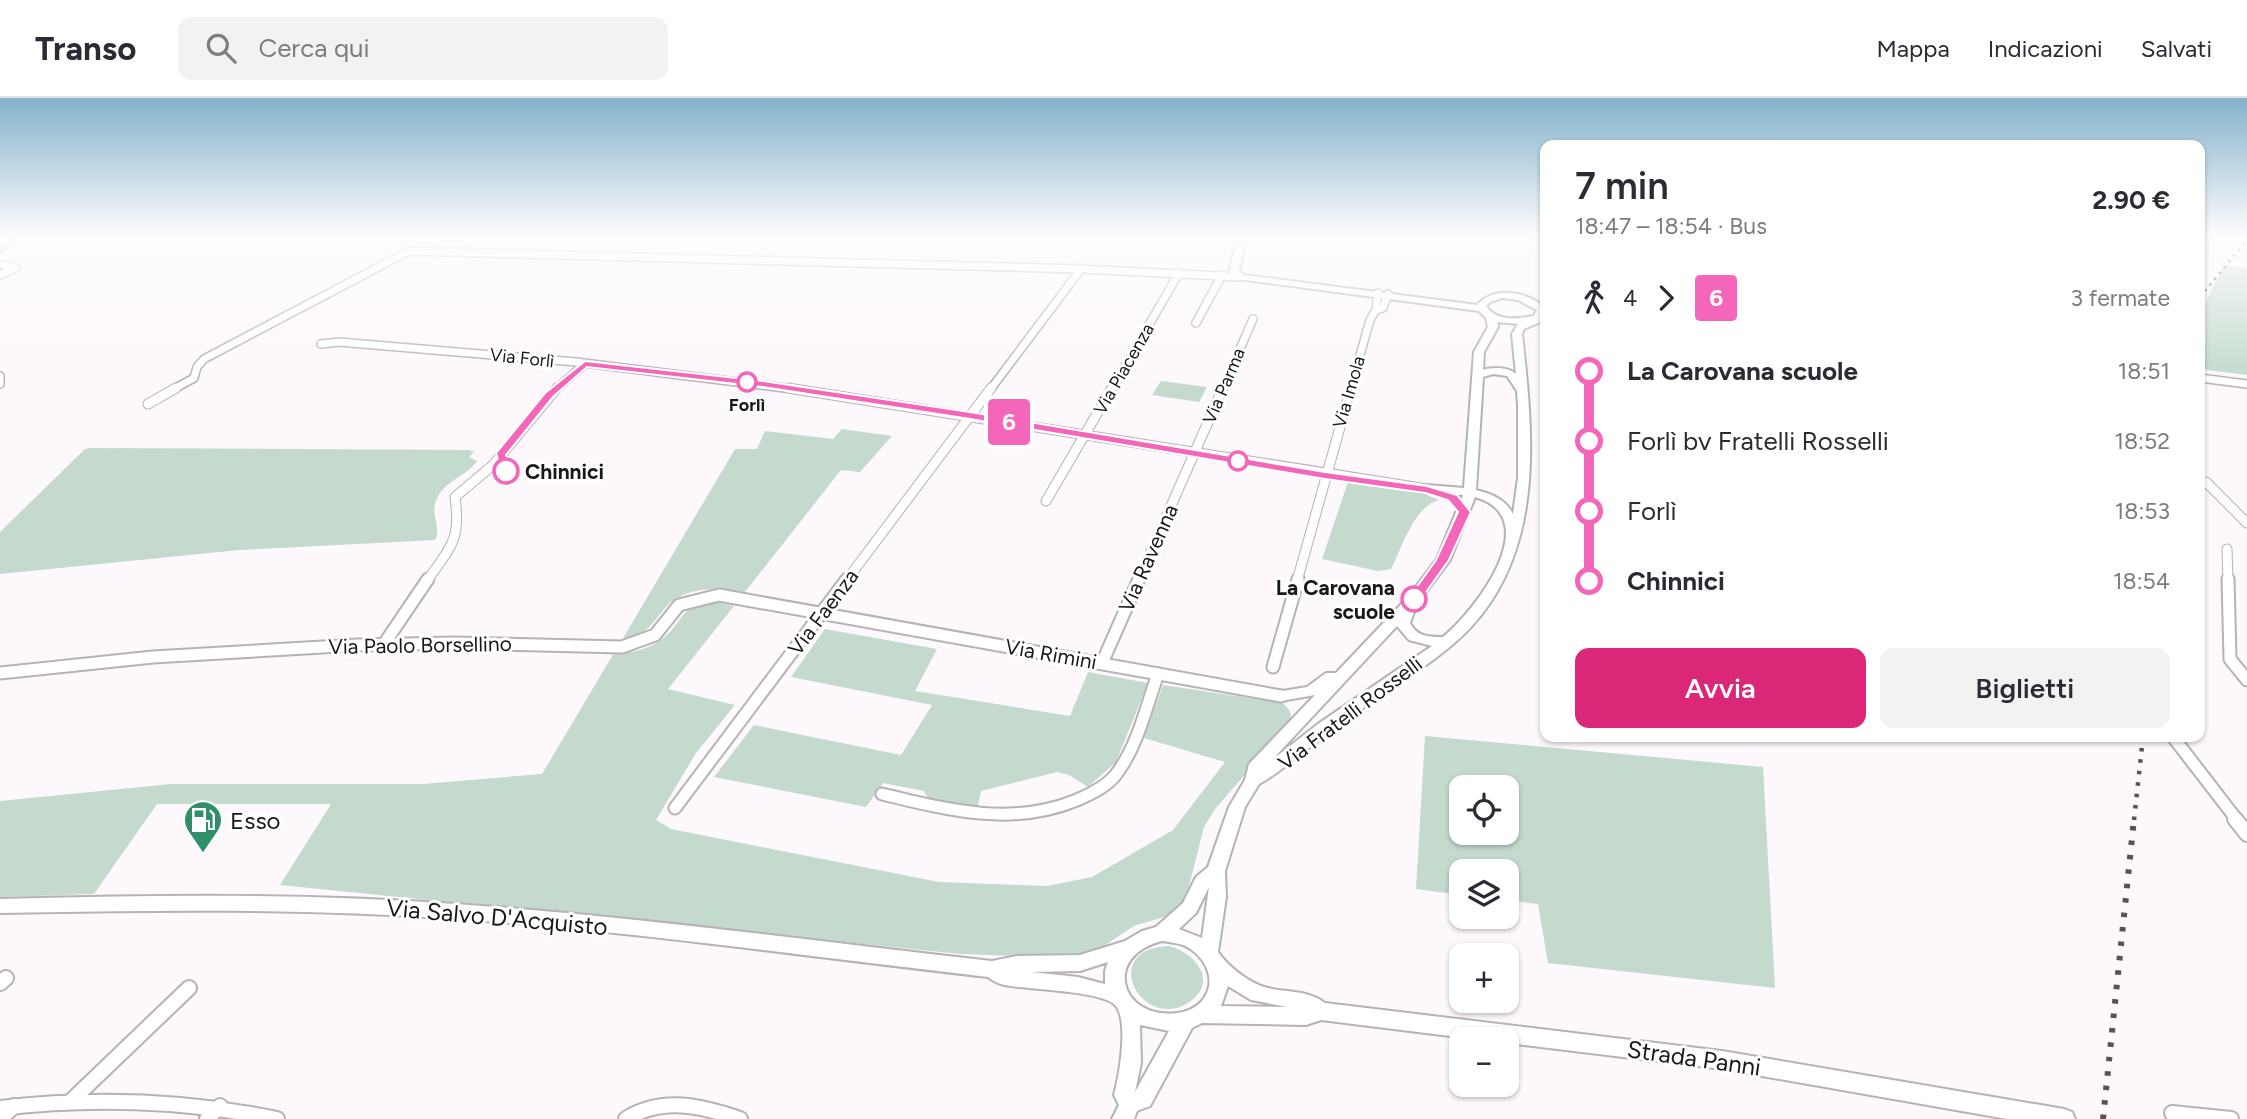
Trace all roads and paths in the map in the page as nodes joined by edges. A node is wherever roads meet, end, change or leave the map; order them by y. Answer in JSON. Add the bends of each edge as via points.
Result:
{"nodes":[{"id":1,"x":345,"y":285,"type":"edge"},
{"id":2,"x":1070,"y":285,"type":"edge"},
{"id":3,"x":1172,"y":285,"type":"edge"},
{"id":4,"x":1217,"y":285,"type":"edge"},
{"id":5,"x":1305,"y":285,"type":"edge"},
{"id":6,"x":1383,"y":294,"type":"junction"},
{"id":7,"x":1484,"y":303,"type":"junction"},
{"id":8,"x":1540,"y":305,"type":"edge"},
{"id":9,"x":1491,"y":316,"type":"junction"},
{"id":10,"x":1539,"y":318,"type":"edge"},
{"id":11,"x":1253,"y":319,"type":"dead end"},
{"id":12,"x":1196,"y":323,"type":"dead end"},
{"id":13,"x":321,"y":344,"type":"dead end"},
{"id":14,"x":585,"y":364,"type":"junction"},
{"id":15,"x":1479,"y":375,"type":"junction"},
{"id":16,"x":0,"y":376,"type":"edge"},
{"id":17,"x":2205,"y":379,"type":"edge"},
{"id":18,"x":0,"y":384,"type":"edge"},
{"id":19,"x":2247,"y":384,"type":"edge"},
{"id":20,"x":1525,"y":396,"type":"junction"},
{"id":21,"x":148,"y":404,"type":"dead end"},
{"id":22,"x":970,"y":415,"type":"junction"},
{"id":23,"x":1086,"y":435,"type":"junction"},
{"id":24,"x":1474,"y":442,"type":"junction"},
{"id":25,"x":1195,"y":453,"type":"junction"},
{"id":26,"x":1325,"y":476,"type":"junction"},
{"id":27,"x":2206,"y":482,"type":"dead end"},
{"id":28,"x":1427,"y":489,"type":"junction"},
{"id":29,"x":1446,"y":490,"type":"junction"},
{"id":30,"x":1471,"y":493,"type":"junction"},
{"id":31,"x":1046,"y":501,"type":"dead end"},
{"id":32,"x":1465,"y":512,"type":"junction"},
{"id":33,"x":2247,"y":523,"type":"edge"},
{"id":34,"x":1512,"y":549,"type":"junction"},
{"id":35,"x":2227,"y":549,"type":"dead end"},
{"id":36,"x":1414,"y":599,"type":"junction"},
{"id":37,"x":822,"y":613,"type":"junction"},
{"id":38,"x":1445,"y":642,"type":"junction"},
{"id":39,"x":384,"y":644,"type":"junction"},
{"id":40,"x":1367,"y":646,"type":"junction"},
{"id":41,"x":1102,"y":663,"type":"junction"},
{"id":42,"x":1273,"y":667,"type":"dead end"},
{"id":43,"x":0,"y":673,"type":"edge"},
{"id":44,"x":1158,"y":674,"type":"junction"},
{"id":45,"x":2247,"y":680,"type":"edge"},
{"id":46,"x":1280,"y":696,"type":"junction"},
{"id":47,"x":1298,"y":722,"type":"junction"},
{"id":48,"x":2177,"y":742,"type":"edge"},
{"id":49,"x":1253,"y":780,"type":"junction"},
{"id":50,"x":882,"y":794,"type":"dead end"},
{"id":51,"x":675,"y":808,"type":"dead end"},
{"id":52,"x":2247,"y":834,"type":"edge"},
{"id":53,"x":1216,"y":871,"type":"junction"},
{"id":54,"x":0,"y":906,"type":"edge"},
{"id":55,"x":1162,"y":933,"type":"junction"},
{"id":56,"x":1126,"y":948,"type":"junction"},
{"id":57,"x":1209,"y":951,"type":"junction"},
{"id":58,"x":992,"y":969,"type":"junction"},
{"id":59,"x":1219,"y":970,"type":"junction"},
{"id":60,"x":189,"y":988,"type":"dead end"},
{"id":61,"x":1124,"y":1003,"type":"junction"},
{"id":62,"x":1321,"y":1011,"type":"junction"},
{"id":63,"x":1192,"y":1017,"type":"junction"},
{"id":64,"x":70,"y":1102,"type":"junction"},
{"id":65,"x":220,"y":1106,"type":"junction"},
{"id":66,"x":7,"y":1107,"type":"edge"},
{"id":67,"x":1127,"y":1111,"type":"edge"},
{"id":68,"x":2172,"y":1113,"type":"dead end"},
{"id":69,"x":0,"y":1119,"type":"edge"},
{"id":70,"x":207,"y":1119,"type":"edge"},
{"id":71,"x":277,"y":1119,"type":"edge"},
{"id":72,"x":626,"y":1119,"type":"edge"},
{"id":73,"x":740,"y":1119,"type":"edge"},
{"id":74,"x":2064,"y":1119,"type":"edge"},
{"id":75,"x":2231,"y":1119,"type":"edge"}],
"edges":[{"from":1,"to":21,"type":"street","via":[[204,359],[194,378]]},
{"from":2,"to":22,"type":"street","name":"Via Faenza"},
{"from":3,"to":23,"type":"street","name":"Via Piacenza"},
{"from":4,"to":12,"type":"street"},
{"from":5,"to":6,"type":"street"},
{"from":6,"to":7,"type":"street"},
{"from":6,"to":26,"type":"street","name":"Via Imola","via":[[1383,308],[1370,320]]},
{"from":7,"to":8,"type":"street","via":[[1509,296]]},
{"from":7,"to":9,"type":"street"},
{"from":9,"to":10,"type":"street","via":[[1513,322]]},
{"from":9,"to":15,"type":"street","name":"Via Fratelli Rosselli","via":[[1493,327],[1479,352]]},
{"from":10,"to":20,"type":"street","name":"Via Fratelli Rosselli","via":[[1519,327],[1517,334]]},
{"from":11,"to":25,"type":"street","name":"Via Parma"},
{"from":13,"to":14,"type":"street","name":"Via Forlì"},
{"from":14,"to":22,"type":"street","name":"Via Forlì"},
{"from":14,"to":39,"type":"street","via":[[549,395],[493,465],[456,496],[454,540]]},
{"from":15,"to":20,"type":"street","via":[[1510,373]]},
{"from":15,"to":24,"type":"street","name":"Via Fratelli Rosselli"},
{"from":16,"to":18,"type":"street"},
{"from":17,"to":19,"type":"street"},
{"from":20,"to":34,"type":"street","name":"Via Fratelli Rosselli","via":[[1523,509]]},
{"from":22,"to":23,"type":"street","name":"Via Forlì"},
{"from":22,"to":37,"type":"street","name":"Via Faenza"},
{"from":23,"to":25,"type":"street","name":"Via Forlì"},
{"from":23,"to":31,"type":"street","name":"Via Piacenza"},
{"from":24,"to":29,"type":"street","via":[[1468,444],[1464,480]]},
{"from":24,"to":30,"type":"street","name":"Via Fratelli Rosselli"},
{"from":25,"to":26,"type":"street","name":"Via Forlì"},
{"from":25,"to":41,"type":"street","name":"Via Ravenna"},
{"from":26,"to":28,"type":"street","name":"Via Forlì"},
{"from":26,"to":42,"type":"street","name":"Via Imola"},
{"from":27,"to":33,"type":"street"},
{"from":28,"to":29,"type":"street"},
{"from":28,"to":32,"type":"street","via":[[1453,498]]},
{"from":29,"to":30,"type":"street"},
{"from":30,"to":32,"type":"street","name":"Via Fratelli Rosselli"},
{"from":30,"to":34,"type":"street","via":[[1505,507],[1512,518]]},
{"from":32,"to":36,"type":"street","name":"Via Fratelli Rosselli","via":[[1443,560]]},
{"from":34,"to":38,"type":"street","name":"Via Fratelli Rosselli","via":[[1478,611]]},
{"from":35,"to":45,"type":"street","via":[[2230,659]]},
{"from":36,"to":38,"type":"street","name":"Via Fratelli Rosselli","via":[[1403,623],[1406,632],[1419,640]]},
{"from":36,"to":40,"type":"street","name":"Via Fratelli Rosselli"},
{"from":37,"to":39,"type":"street","name":"Via Paolo Borsellino","via":[[719,595],[687,601],[655,635],[622,647]]},
{"from":37,"to":41,"type":"street","name":"Via Rimini"},
{"from":37,"to":51,"type":"street","name":"Via Faenza"},
{"from":38,"to":49,"type":"street","name":"Via Fratelli Rosselli","via":[[1298,747],[1272,771]]},
{"from":39,"to":43,"type":"street","name":"Via Paolo Borsellino","via":[[144,658]]},
{"from":40,"to":46,"type":"street","via":[[1359,645],[1322,685]]},
{"from":40,"to":47,"type":"street","name":"Via Fratelli Rosselli"},
{"from":41,"to":44,"type":"street","name":"Via Rimini"},
{"from":44,"to":46,"type":"street","name":"Via Rimini"},
{"from":44,"to":50,"type":"street","via":[[1129,753],[1116,775],[1075,802],[993,817]]},
{"from":46,"to":47,"type":"street","via":[[1294,708]]},
{"from":47,"to":49,"type":"street","name":"Via Fratelli Rosselli","via":[[1255,768]]},
{"from":48,"to":52,"type":"street"},
{"from":49,"to":53,"type":"street","name":"Via Fratelli Rosselli","via":[[1237,807]]},
{"from":53,"to":55,"type":"street","name":"Via Fratelli Rosselli","via":[[1202,882],[1190,908]]},
{"from":53,"to":57,"type":"street","name":"Via Fratelli Rosselli","via":[[1220,880]]},
{"from":54,"to":58,"type":"street","name":"Via Salvo D'Acquisto","via":[[206,902],[370,906],[519,916]]},
{"from":55,"to":56,"type":"street","via":[[1136,940]]},
{"from":55,"to":57,"type":"street","via":[[1196,940]]},
{"from":56,"to":58,"type":"street","name":"Via Salvo D'Acquisto","via":[[1080,963]]},
{"from":56,"to":61,"type":"street","via":[[1114,970]]},
{"from":57,"to":59,"type":"street"},
{"from":58,"to":61,"type":"street","name":"Via Salvo D'Acquisto","via":[[1002,977],[1079,985]]},
{"from":59,"to":62,"type":"street","name":"Strada Panni","via":[[1258,994],[1309,1002]]},
{"from":59,"to":63,"type":"street","via":[[1220,987],[1213,1002]]},
{"from":60,"to":64,"type":"street"},
{"from":61,"to":63,"type":"street","via":[[1149,1020]]},
{"from":61,"to":67,"type":"street","via":[[1133,1060],[1124,1095]]},
{"from":62,"to":63,"type":"street","name":"Strada Panni","via":[[1306,1016]]},
{"from":62,"to":74,"type":"street","name":"Strada Panni","via":[[1721,1060]]},
{"from":63,"to":67,"type":"street","via":[[1143,1099]]},
{"from":64,"to":65,"type":"street"},
{"from":64,"to":66,"type":"street"},
{"from":65,"to":70,"type":"street"},
{"from":65,"to":71,"type":"street"},
{"from":66,"to":69,"type":"street"},
{"from":68,"to":75,"type":"street"},
{"from":72,"to":73,"type":"street","via":[[639,1111],[674,1105]]}]}
